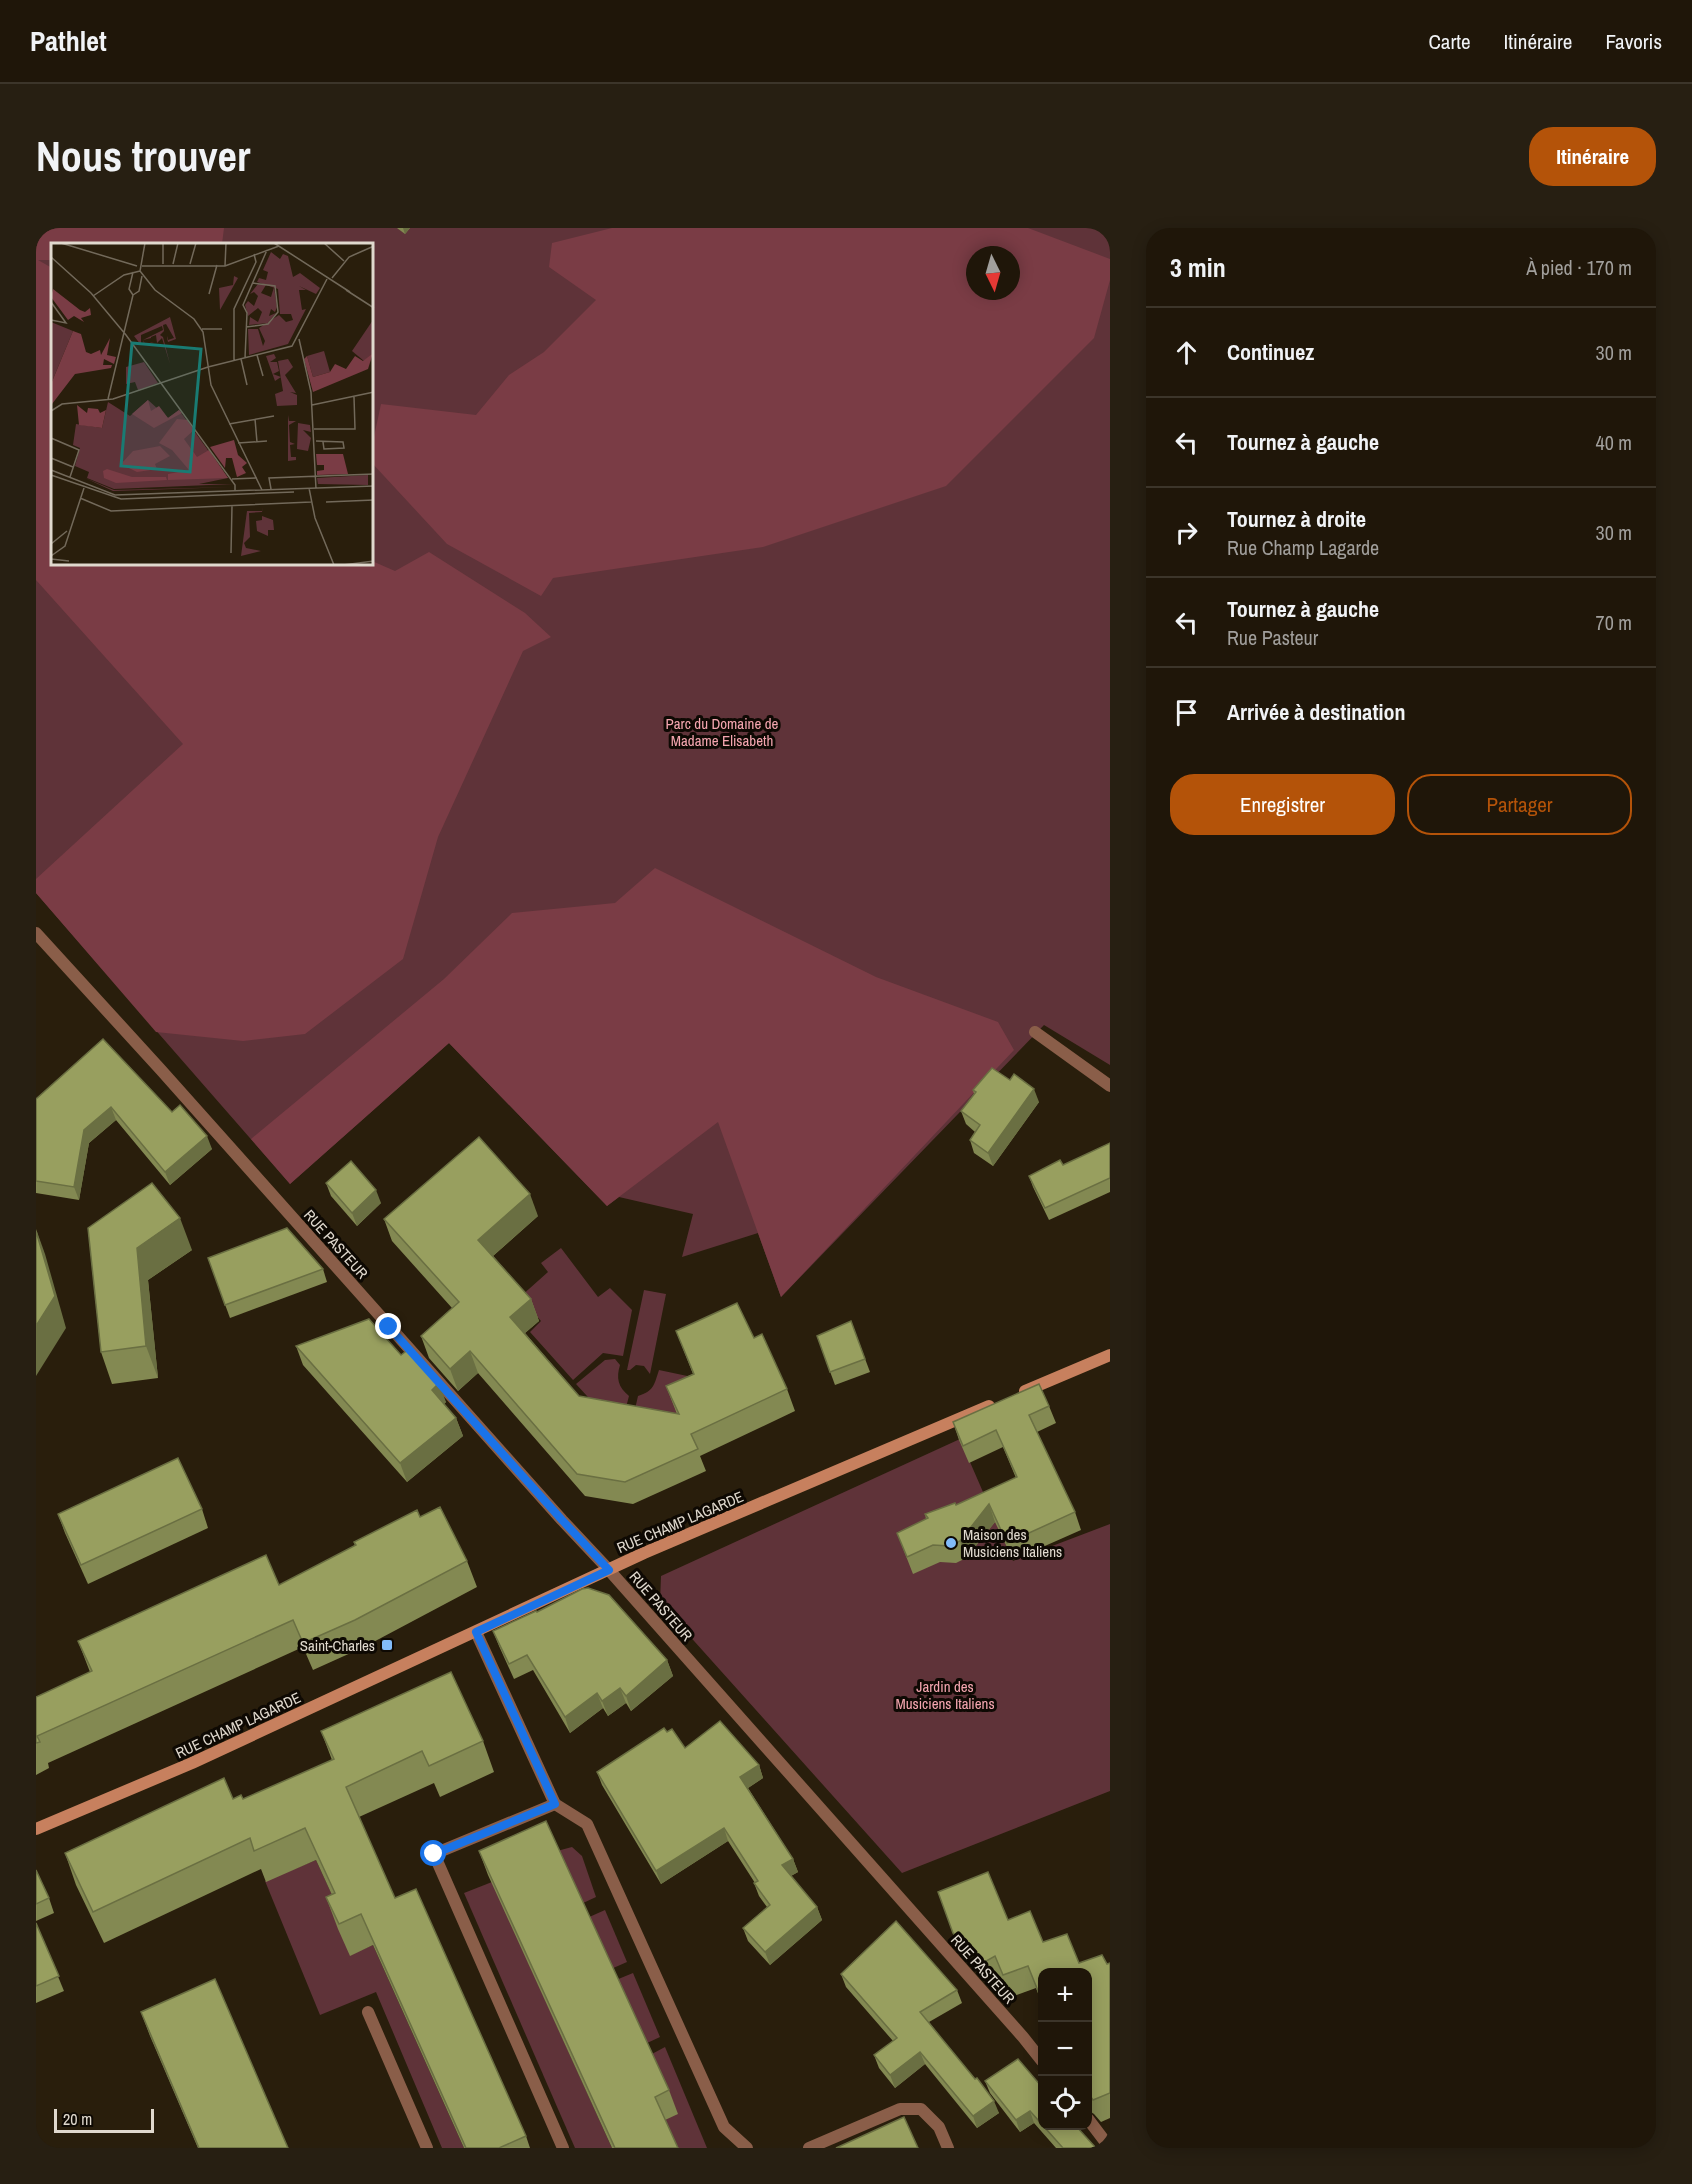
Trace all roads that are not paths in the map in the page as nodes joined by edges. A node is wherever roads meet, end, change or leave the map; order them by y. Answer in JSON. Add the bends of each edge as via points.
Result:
{"nodes":[{"id":1,"x":36,"y":933,"type":"edge"},
{"id":2,"x":1035,"y":1032,"type":"dead end"},
{"id":3,"x":1110,"y":1086,"type":"edge"},
{"id":4,"x":1110,"y":1355,"type":"edge"},
{"id":5,"x":609,"y":1570,"type":"junction"},
{"id":6,"x":476,"y":1632,"type":"junction"},
{"id":7,"x":555,"y":1804,"type":"junction"},
{"id":8,"x":36,"y":1829,"type":"edge"},
{"id":9,"x":368,"y":2012,"type":"dead end"},
{"id":10,"x":1038,"y":2056,"type":"edge"},
{"id":11,"x":1092,"y":2124,"type":"edge"},
{"id":12,"x":427,"y":2148,"type":"edge"},
{"id":13,"x":563,"y":2148,"type":"edge"},
{"id":14,"x":747,"y":2148,"type":"edge"},
{"id":15,"x":809,"y":2148,"type":"edge"},
{"id":16,"x":948,"y":2148,"type":"edge"},
{"id":17,"x":1110,"y":2148,"type":"edge"}],
"edges":[{"from":1,"to":5,"type":"street","name":"RUE PASTEUR"},
{"from":2,"to":3,"type":"street"},
{"from":4,"to":5,"type":"main road","name":"RUE CHAMP LAGARDE"},
{"from":5,"to":6,"type":"main road","name":"RUE CHAMP LAGARDE"},
{"from":5,"to":10,"type":"street","name":"RUE PASTEUR"},
{"from":6,"to":7,"type":"street"},
{"from":6,"to":8,"type":"main road","name":"RUE CHAMP LAGARDE","via":[[192,1763]]},
{"from":7,"to":13,"type":"street","via":[[434,1854]]},
{"from":7,"to":14,"type":"street","via":[[587,1824],[724,2127]]},
{"from":9,"to":12,"type":"street"},
{"from":11,"to":17,"type":"street"},
{"from":15,"to":16,"type":"street","via":[[900,2109],[921,2109],[939,2127]]}]}
